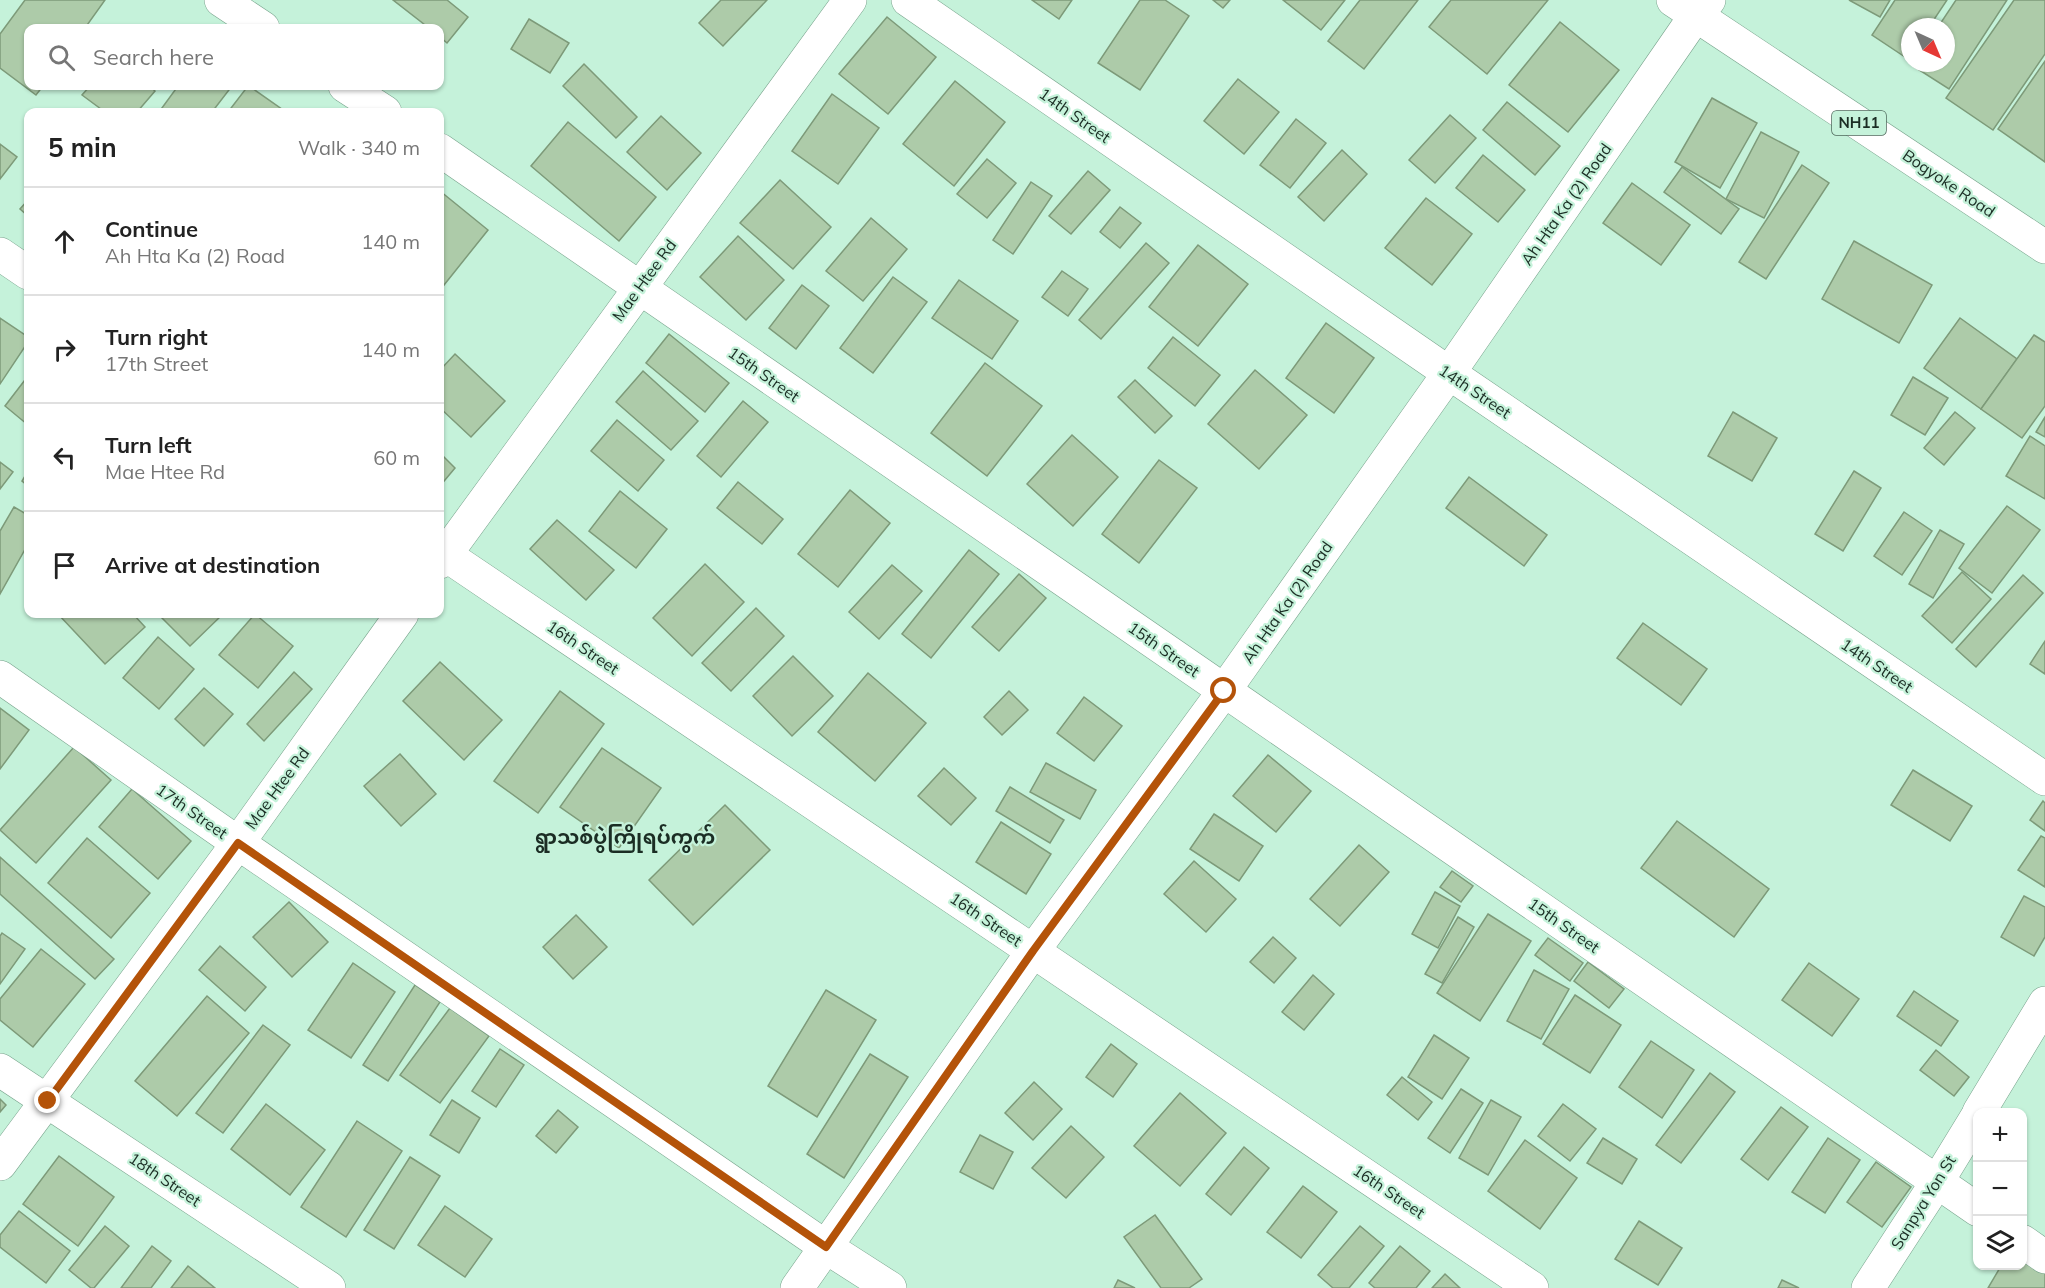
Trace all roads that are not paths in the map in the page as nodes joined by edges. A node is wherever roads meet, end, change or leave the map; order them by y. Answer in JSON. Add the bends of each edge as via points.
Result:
{"nodes":[{"id":1,"x":221,"y":0,"type":"edge"},
{"id":2,"x":850,"y":0,"type":"edge"},
{"id":3,"x":908,"y":0,"type":"edge"},
{"id":4,"x":1693,"y":5,"type":"edge"},
{"id":5,"x":257,"y":24,"type":"edge"},
{"id":6,"x":351,"y":90,"type":"edge"},
{"id":7,"x":379,"y":108,"type":"edge"},
{"id":8,"x":444,"y":153,"type":"edge"},
{"id":9,"x":2045,"y":247,"type":"edge"},
{"id":10,"x":0,"y":254,"type":"edge"},
{"id":11,"x":24,"y":270,"type":"edge"},
{"id":12,"x":639,"y":288,"type":"junction"},
{"id":13,"x":1449,"y":373,"type":"junction"},
{"id":14,"x":444,"y":552,"type":"edge"},
{"id":15,"x":444,"y":558,"type":"edge"},
{"id":16,"x":399,"y":618,"type":"edge"},
{"id":17,"x":0,"y":677,"type":"edge"},
{"id":18,"x":1224,"y":691,"type":"junction"},
{"id":19,"x":2045,"y":779,"type":"edge"},
{"id":20,"x":238,"y":843,"type":"junction"},
{"id":21,"x":1033,"y":951,"type":"junction"},
{"id":22,"x":2045,"y":1003,"type":"edge"},
{"id":23,"x":0,"y":1070,"type":"edge"},
{"id":24,"x":48,"y":1101,"type":"junction"},
{"id":25,"x":1982,"y":1108,"type":"edge"},
{"id":26,"x":1973,"y":1122,"type":"edge"},
{"id":27,"x":0,"y":1164,"type":"edge"},
{"id":28,"x":1937,"y":1182,"type":"junction"},
{"id":29,"x":1973,"y":1207,"type":"edge"},
{"id":30,"x":2027,"y":1244,"type":"edge"},
{"id":31,"x":826,"y":1247,"type":"junction"},
{"id":32,"x":2045,"y":1257,"type":"edge"},
{"id":33,"x":329,"y":1288,"type":"edge"},
{"id":34,"x":798,"y":1288,"type":"edge"},
{"id":35,"x":890,"y":1288,"type":"edge"},
{"id":36,"x":1532,"y":1288,"type":"edge"},
{"id":37,"x":1868,"y":1288,"type":"edge"}],
"edges":[{"from":1,"to":5,"type":"main road"},
{"from":2,"to":12,"type":"main road","name":"Mae Htee Rd"},
{"from":3,"to":13,"type":"main road","name":"14th Street"},
{"from":4,"to":9,"type":"main road","name":"Bogyoke Road","number":"NH11"},
{"from":4,"to":13,"type":"main road","name":"Ah Hta Ka (2) Road"},
{"from":6,"to":7,"type":"main road"},
{"from":8,"to":12,"type":"main road","name":"15th Street"},
{"from":10,"to":11,"type":"main road"},
{"from":12,"to":14,"type":"main road","name":"Mae Htee Rd"},
{"from":12,"to":18,"type":"main road","name":"15th Street"},
{"from":13,"to":18,"type":"main road","name":"Ah Hta Ka (2) Road"},
{"from":13,"to":19,"type":"main road","name":"14th Street"},
{"from":15,"to":21,"type":"main road","name":"16th Street"},
{"from":16,"to":20,"type":"main road","name":"Mae Htee Rd"},
{"from":17,"to":20,"type":"main road","name":"17th Street"},
{"from":18,"to":21,"type":"main road","name":"Ah Hta Ka (2) Road"},
{"from":18,"to":28,"type":"main road","name":"15th Street"},
{"from":20,"to":24,"type":"main road","name":"Mae Htee Rd"},
{"from":20,"to":31,"type":"main road","name":"17th Street"},
{"from":21,"to":31,"type":"main road","name":"Ah Hta Ka (2) Road"},
{"from":21,"to":36,"type":"main road","name":"16th Street"},
{"from":22,"to":25,"type":"main road","name":"Sanpya Yon St"},
{"from":23,"to":24,"type":"main road","name":"18th Street"},
{"from":24,"to":27,"type":"main road","name":"Mae Htee Rd"},
{"from":24,"to":33,"type":"main road","name":"18th Street"},
{"from":26,"to":28,"type":"main road","name":"Sanpya Yon St"},
{"from":28,"to":29,"type":"main road","name":"15th Street"},
{"from":28,"to":37,"type":"main road","name":"Sanpya Yon St"},
{"from":30,"to":32,"type":"main road"},
{"from":31,"to":34,"type":"main road","name":"Ah Hta Ka (2) Road"},
{"from":31,"to":35,"type":"main road","name":"17th Street"}]}
